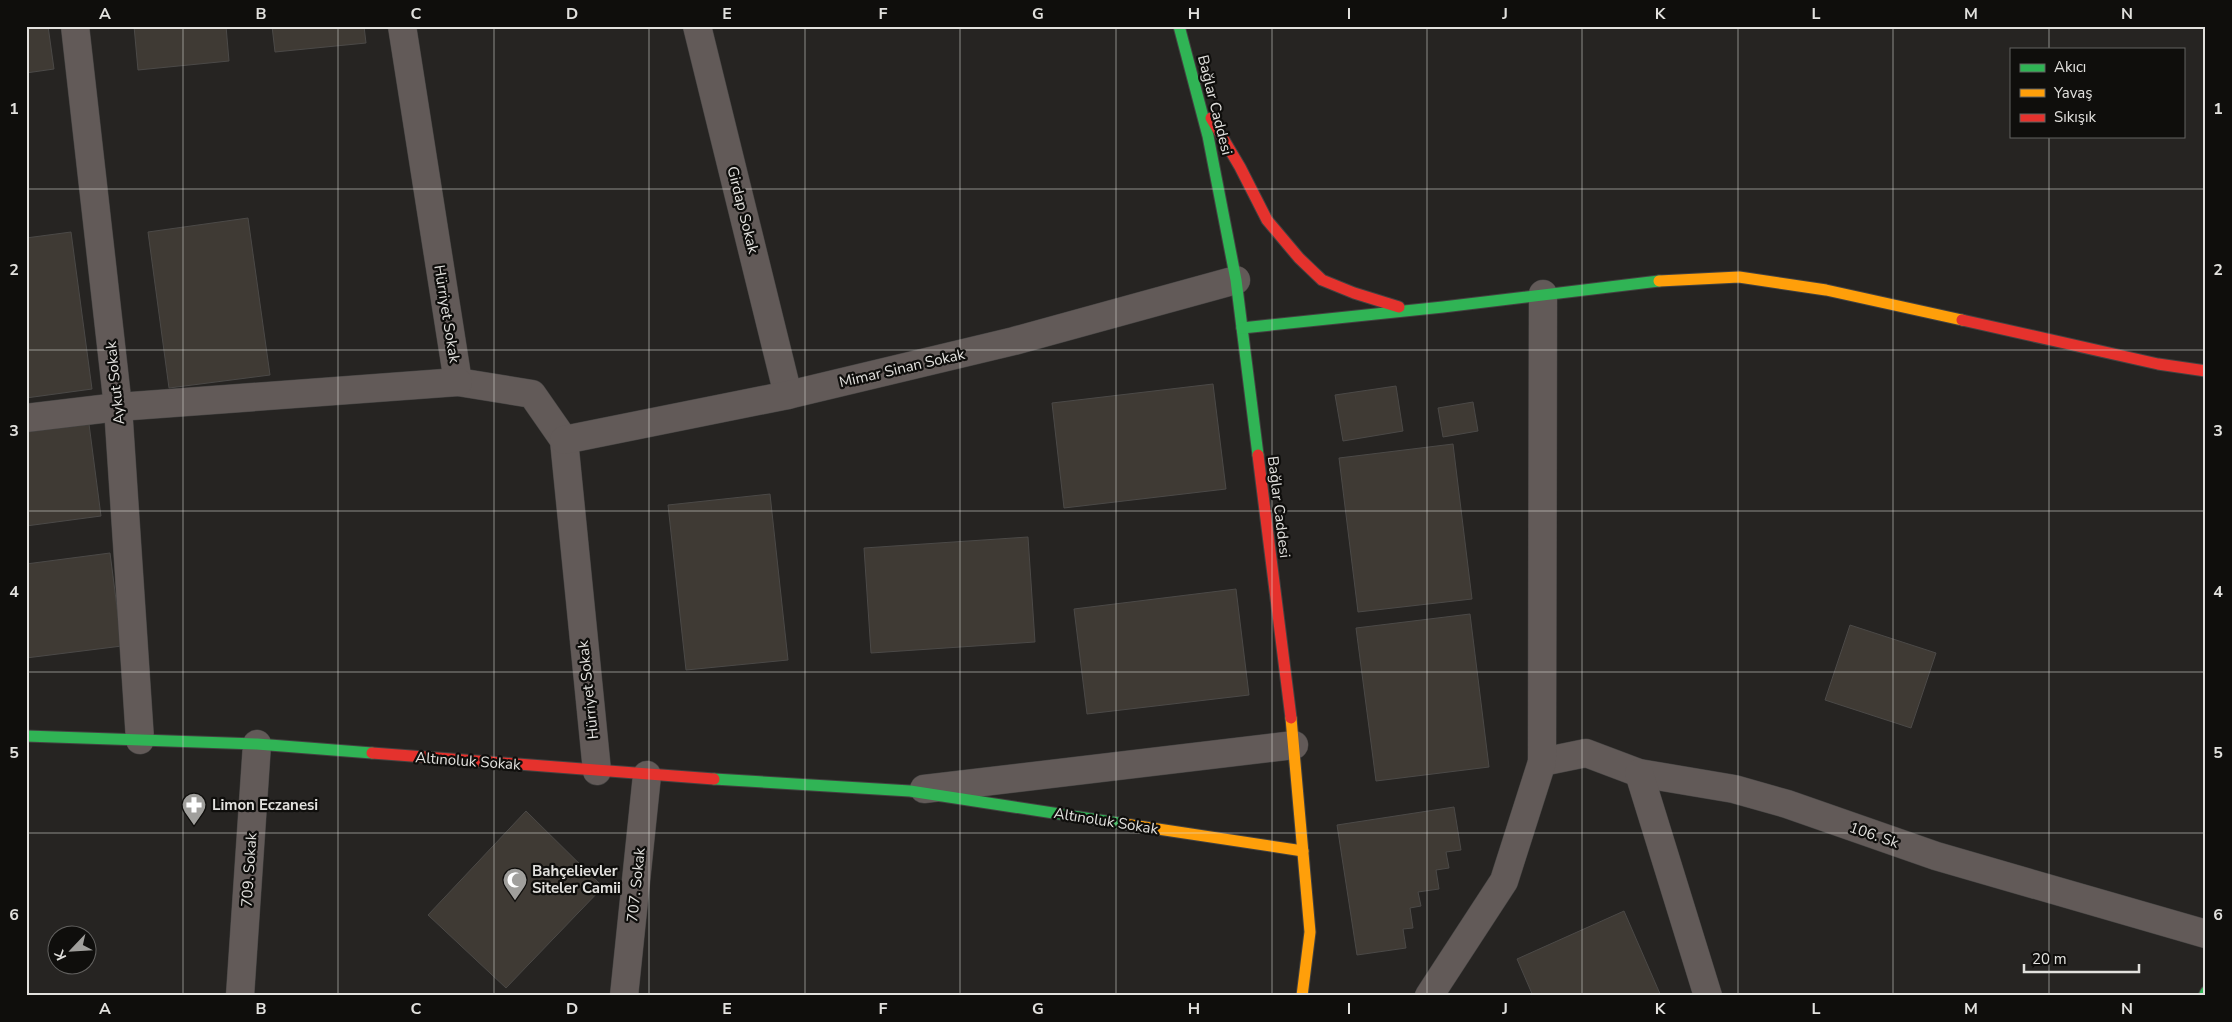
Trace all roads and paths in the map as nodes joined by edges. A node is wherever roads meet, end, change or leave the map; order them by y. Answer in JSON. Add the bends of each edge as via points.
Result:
{"nodes":[{"id":1,"x":75,"y":26,"type":"edge"},
{"id":2,"x":402,"y":26,"type":"edge"},
{"id":3,"x":697,"y":26,"type":"edge"},
{"id":4,"x":1179,"y":26,"type":"edge"},
{"id":5,"x":1197,"y":94,"type":"junction"},
{"id":6,"x":1236,"y":280,"type":"junction"},
{"id":7,"x":1543,"y":294,"type":"junction"},
{"id":8,"x":1443,"y":307,"type":"junction"},
{"id":9,"x":1242,"y":328,"type":"junction"},
{"id":10,"x":2158,"y":364,"type":"junction"},
{"id":11,"x":2206,"y":371,"type":"edge"},
{"id":12,"x":458,"y":382,"type":"junction"},
{"id":13,"x":2206,"y":385,"type":"edge"},
{"id":14,"x":788,"y":395,"type":"junction"},
{"id":15,"x":118,"y":407,"type":"junction"},
{"id":16,"x":26,"y":418,"type":"edge"},
{"id":17,"x":564,"y":440,"type":"junction"},
{"id":18,"x":26,"y":736,"type":"edge"},
{"id":19,"x":140,"y":740,"type":"junction"},
{"id":20,"x":257,"y":744,"type":"junction"},
{"id":21,"x":1294,"y":745,"type":"junction"},
{"id":22,"x":1542,"y":762,"type":"junction"},
{"id":23,"x":596,"y":770,"type":"junction"},
{"id":24,"x":1639,"y":773,"type":"junction"},
{"id":25,"x":648,"y":774,"type":"junction"},
{"id":26,"x":910,"y":791,"type":"junction"},
{"id":27,"x":1303,"y":851,"type":"junction"},
{"id":28,"x":2206,"y":934,"type":"edge"},
{"id":29,"x":2206,"y":992,"type":"edge"},
{"id":30,"x":240,"y":996,"type":"edge"},
{"id":31,"x":624,"y":996,"type":"edge"},
{"id":32,"x":1302,"y":996,"type":"edge"},
{"id":33,"x":1429,"y":996,"type":"edge"},
{"id":34,"x":1708,"y":996,"type":"edge"},
{"id":35,"x":2204,"y":996,"type":"edge"}],
"edges":[{"from":1,"to":15,"type":"street","name":"Aykut Sokak"},
{"from":2,"to":12,"type":"street","name":"Hürriyet Sokak"},
{"from":3,"to":14,"type":"street","name":"Girdap Sokak"},
{"from":4,"to":5,"type":"street","name":"Bağlar Caddesi"},
{"from":5,"to":6,"type":"street","name":"Bağlar Caddesi"},
{"from":5,"to":8,"type":"street","via":[[1267,220],[1322,280],[1397,307]]},
{"from":6,"to":9,"type":"street","name":"Bağlar Caddesi"},
{"from":6,"to":14,"type":"street","name":"Mimar Sinan Sokak","via":[[1014,341]]},
{"from":7,"to":8,"type":"street"},
{"from":7,"to":10,"type":"street","via":[[1648,281],[1738,278],[1826,290]]},
{"from":7,"to":22,"type":"street"},
{"from":8,"to":9,"type":"street"},
{"from":9,"to":21,"type":"street","name":"Bağlar Caddesi"},
{"from":10,"to":11,"type":"street"},
{"from":10,"to":13,"type":"street"},
{"from":12,"to":15,"type":"street"},
{"from":12,"to":17,"type":"street","name":"Hürriyet Sokak","via":[[532,394]]},
{"from":14,"to":17,"type":"street","name":"Mimar Sinan Sokak"},
{"from":15,"to":16,"type":"street"},
{"from":15,"to":19,"type":"street","name":"Aykut Sokak"},
{"from":17,"to":23,"type":"street","name":"Hürriyet Sokak"},
{"from":18,"to":19,"type":"street","name":"Altınoluk Sokak"},
{"from":19,"to":20,"type":"street","name":"Altınoluk Sokak"},
{"from":20,"to":23,"type":"street","name":"Altınoluk Sokak"},
{"from":20,"to":30,"type":"street","name":"709. Sokak"},
{"from":21,"to":26,"type":"street","name":"Altınoluk Sokak"},
{"from":21,"to":27,"type":"street","name":"Bağlar Caddesi"},
{"from":22,"to":24,"type":"street","name":"106. Sk","via":[[1586,753]]},
{"from":22,"to":33,"type":"street","via":[[1504,881]]},
{"from":23,"to":25,"type":"street","name":"Altınoluk Sokak"},
{"from":24,"to":28,"type":"street","name":"106. Sk","via":[[1734,789],[1787,804],[1936,856]]},
{"from":24,"to":34,"type":"street"},
{"from":25,"to":26,"type":"street","name":"Altınoluk Sokak"},
{"from":25,"to":31,"type":"street","name":"707. Sokak"},
{"from":26,"to":27,"type":"street","name":"Altınoluk Sokak"},
{"from":27,"to":32,"type":"street","name":"Bağlar Caddesi","via":[[1310,932]]},
{"from":29,"to":35,"type":"street"}]}
